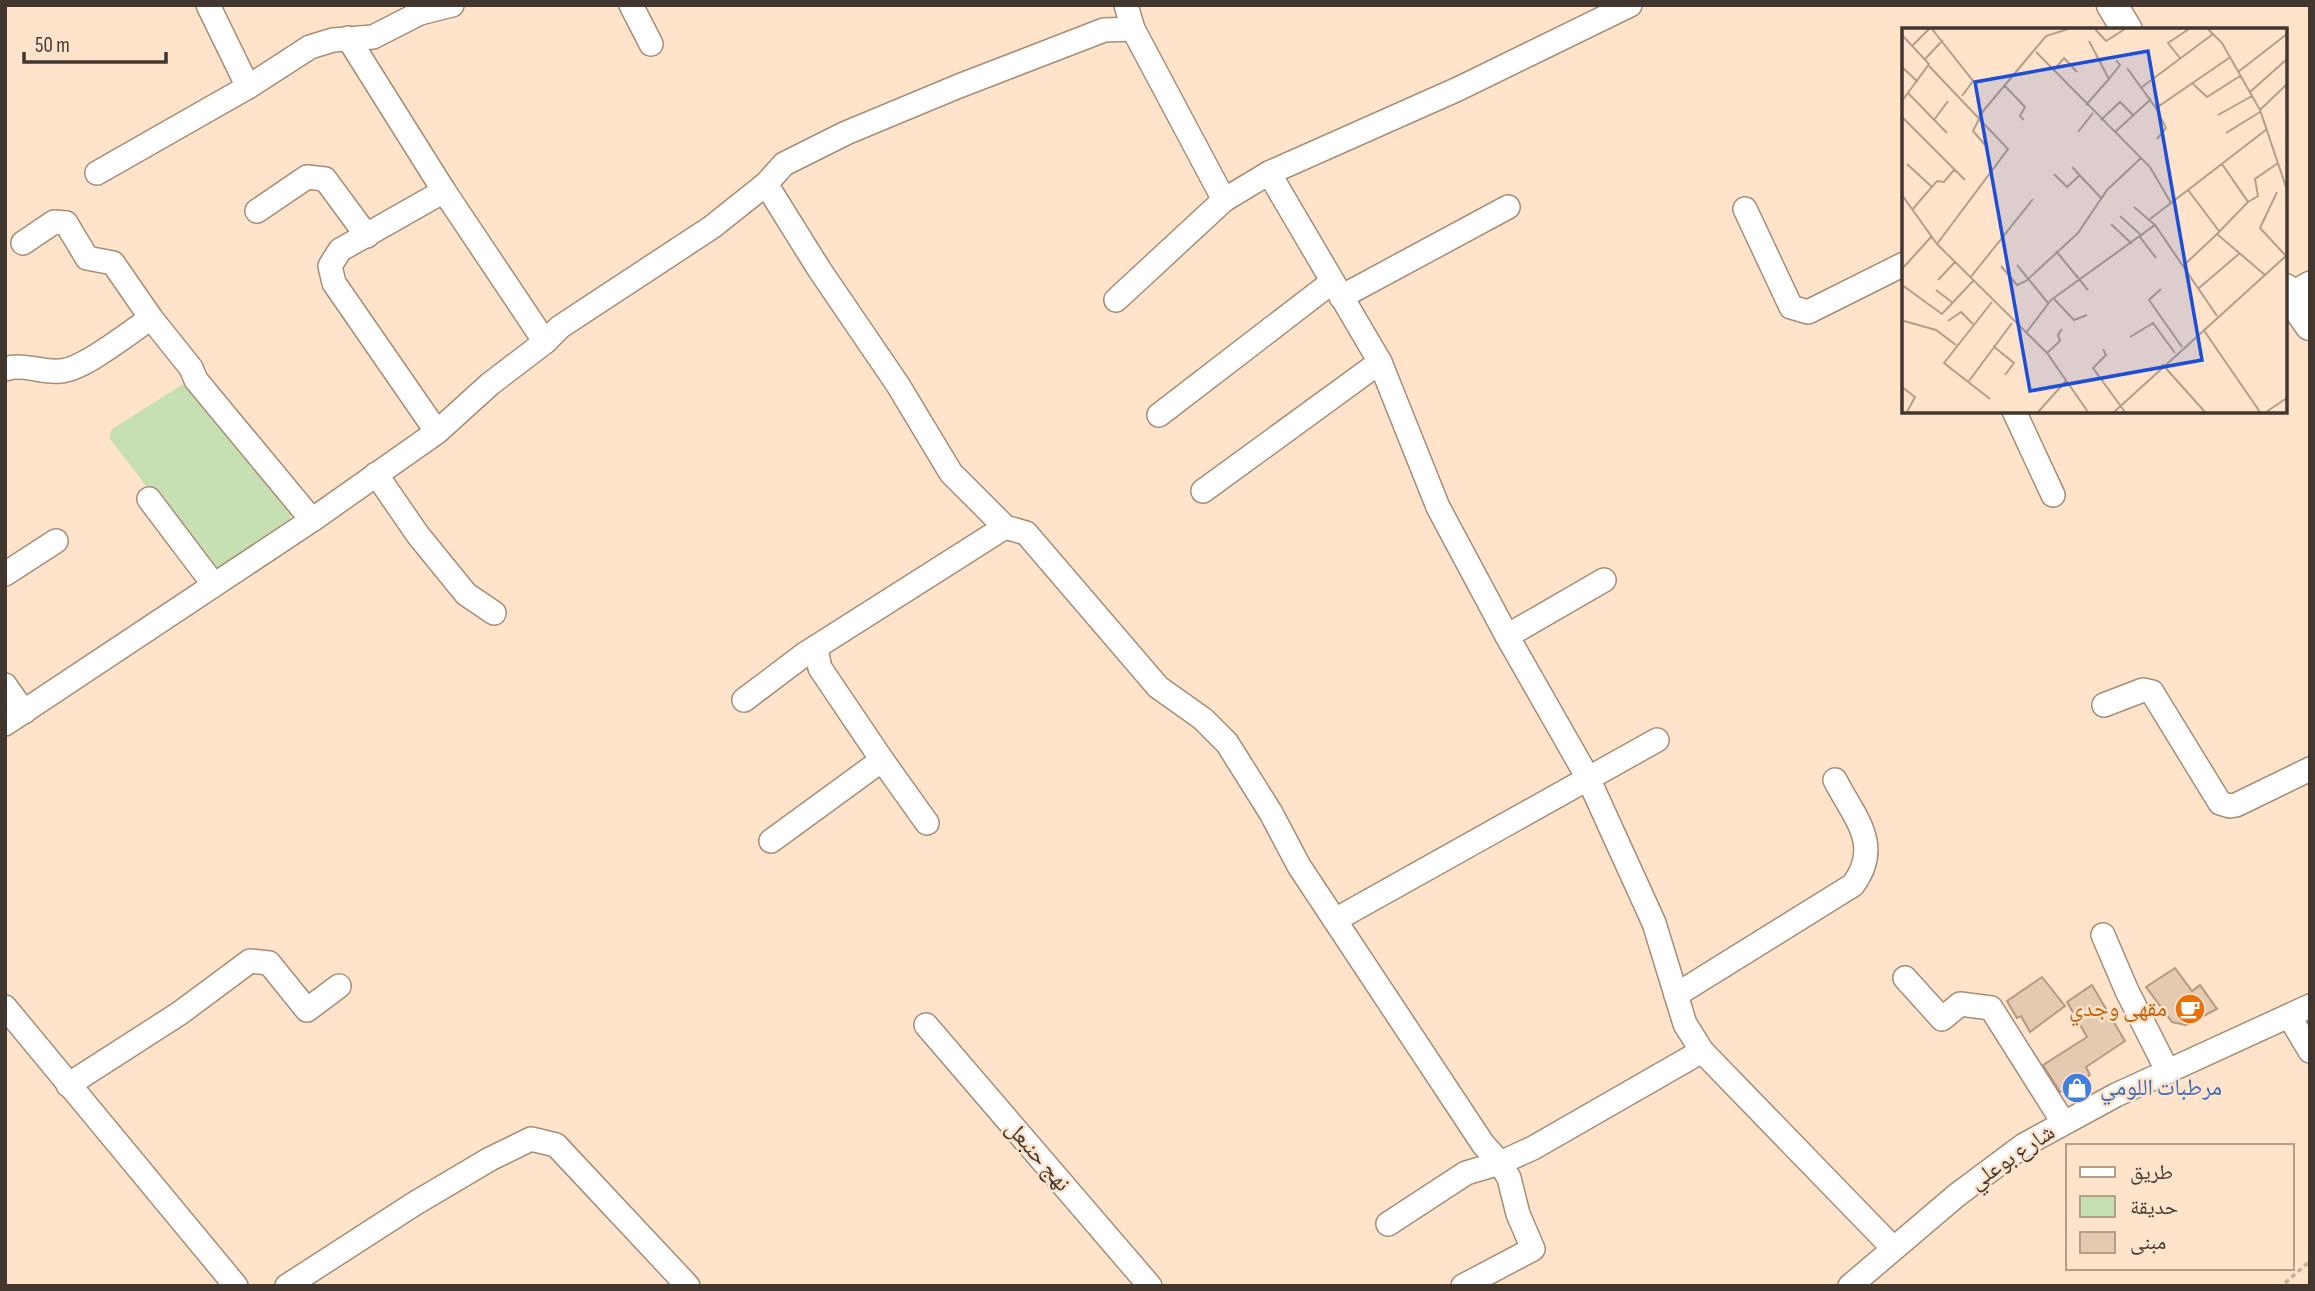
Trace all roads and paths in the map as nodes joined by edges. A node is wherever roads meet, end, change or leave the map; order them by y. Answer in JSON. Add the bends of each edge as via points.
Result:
{"nodes":[{"id":1,"x":208,"y":5,"type":"edge"},
{"id":2,"x":452,"y":5,"type":"edge"},
{"id":3,"x":631,"y":5,"type":"edge"},
{"id":4,"x":1126,"y":5,"type":"edge"},
{"id":5,"x":1630,"y":5,"type":"edge"},
{"id":6,"x":2112,"y":5,"type":"edge"},
{"id":7,"x":419,"y":9,"type":"edge"},
{"id":8,"x":1602,"y":11,"type":"edge"},
{"id":9,"x":2126,"y":28,"type":"edge"},
{"id":10,"x":1133,"y":29,"type":"junction"},
{"id":11,"x":373,"y":37,"type":"junction"},
{"id":12,"x":348,"y":38,"type":"junction"},
{"id":13,"x":650,"y":44,"type":"dead end"},
{"id":14,"x":370,"y":74,"type":"junction"},
{"id":15,"x":248,"y":87,"type":"junction"},
{"id":16,"x":97,"y":173,"type":"dead end"},
{"id":17,"x":1269,"y":173,"type":"junction"},
{"id":18,"x":766,"y":184,"type":"junction"},
{"id":19,"x":444,"y":191,"type":"junction"},
{"id":20,"x":1224,"y":200,"type":"junction"},
{"id":21,"x":1508,"y":207,"type":"dead end"},
{"id":22,"x":1745,"y":209,"type":"dead end"},
{"id":23,"x":257,"y":211,"type":"dead end"},
{"id":24,"x":368,"y":236,"type":"junction"},
{"id":25,"x":23,"y":243,"type":"dead end"},
{"id":26,"x":1902,"y":265,"type":"edge"},
{"id":27,"x":2295,"y":289,"type":"edge"},
{"id":28,"x":1337,"y":290,"type":"junction"},
{"id":29,"x":1116,"y":300,"type":"dead end"},
{"id":30,"x":151,"y":318,"type":"junction"},
{"id":31,"x":2310,"y":325,"type":"edge"},
{"id":32,"x":545,"y":342,"type":"junction"},
{"id":33,"x":1380,"y":362,"type":"junction"},
{"id":34,"x":5,"y":369,"type":"edge"},
{"id":35,"x":2015,"y":413,"type":"edge"},
{"id":36,"x":1159,"y":415,"type":"dead end"},
{"id":37,"x":437,"y":432,"type":"junction"},
{"id":38,"x":376,"y":474,"type":"junction"},
{"id":39,"x":1203,"y":491,"type":"dead end"},
{"id":40,"x":2053,"y":495,"type":"dead end"},
{"id":41,"x":149,"y":499,"type":"dead end"},
{"id":42,"x":312,"y":520,"type":"junction"},
{"id":43,"x":1005,"y":527,"type":"junction"},
{"id":44,"x":56,"y":541,"type":"dead end"},
{"id":45,"x":5,"y":574,"type":"edge"},
{"id":46,"x":1604,"y":580,"type":"dead end"},
{"id":47,"x":214,"y":585,"type":"junction"},
{"id":48,"x":494,"y":613,"type":"dead end"},
{"id":49,"x":1507,"y":636,"type":"junction"},
{"id":50,"x":816,"y":649,"type":"junction"},
{"id":51,"x":5,"y":685,"type":"edge"},
{"id":52,"x":744,"y":700,"type":"dead end"},
{"id":53,"x":2104,"y":705,"type":"dead end"},
{"id":54,"x":15,"y":718,"type":"edge"},
{"id":55,"x":1657,"y":740,"type":"dead end"},
{"id":56,"x":882,"y":760,"type":"junction"},
{"id":57,"x":2310,"y":769,"type":"edge"},
{"id":58,"x":1588,"y":778,"type":"junction"},
{"id":59,"x":1835,"y":780,"type":"dead end"},
{"id":60,"x":927,"y":823,"type":"dead end"},
{"id":61,"x":771,"y":841,"type":"dead end"},
{"id":62,"x":1335,"y":920,"type":"junction"},
{"id":63,"x":2103,"y":935,"type":"dead end"},
{"id":64,"x":1905,"y":978,"type":"dead end"},
{"id":65,"x":339,"y":986,"type":"dead end"},
{"id":66,"x":1676,"y":995,"type":"junction"},
{"id":67,"x":2310,"y":1006,"type":"edge"},
{"id":68,"x":5,"y":1007,"type":"edge"},
{"id":69,"x":2289,"y":1016,"type":"junction"},
{"id":70,"x":926,"y":1026,"type":"dead end"},
{"id":71,"x":1702,"y":1051,"type":"junction"},
{"id":72,"x":2310,"y":1051,"type":"edge"},
{"id":73,"x":2168,"y":1072,"type":"junction"},
{"id":74,"x":68,"y":1085,"type":"junction"},
{"id":75,"x":2063,"y":1122,"type":"junction"},
{"id":76,"x":1500,"y":1163,"type":"junction"},
{"id":77,"x":1388,"y":1224,"type":"dead end"},
{"id":78,"x":1894,"y":1248,"type":"junction"},
{"id":79,"x":2310,"y":1261,"type":"edge"},
{"id":80,"x":2284,"y":1283,"type":"dead end"},
{"id":81,"x":236,"y":1286,"type":"edge"},
{"id":82,"x":288,"y":1286,"type":"edge"},
{"id":83,"x":688,"y":1286,"type":"edge"},
{"id":84,"x":1150,"y":1286,"type":"edge"},
{"id":85,"x":1463,"y":1286,"type":"edge"},
{"id":86,"x":1850,"y":1286,"type":"edge"}],
"edges":[{"from":1,"to":15,"type":"street"},
{"from":2,"to":7,"type":"street"},
{"from":3,"to":13,"type":"street"},
{"from":4,"to":10,"type":"street"},
{"from":5,"to":8,"type":"street"},
{"from":6,"to":9,"type":"main road"},
{"from":7,"to":11,"type":"street"},
{"from":8,"to":17,"type":"street","via":[[1458,89]]},
{"from":10,"to":18,"type":"street","via":[[1104,30],[846,133],[784,164]]},
{"from":10,"to":20,"type":"street"},
{"from":11,"to":12,"type":"street"},
{"from":11,"to":14,"type":"street"},
{"from":12,"to":14,"type":"street"},
{"from":12,"to":15,"type":"street","via":[[310,47]]},
{"from":14,"to":19,"type":"street"},
{"from":15,"to":16,"type":"street"},
{"from":17,"to":20,"type":"street"},
{"from":17,"to":28,"type":"street"},
{"from":18,"to":32,"type":"street","via":[[712,227],[560,327]]},
{"from":18,"to":43,"type":"street","via":[[951,473]]},
{"from":19,"to":24,"type":"street"},
{"from":19,"to":32,"type":"street"},
{"from":20,"to":29,"type":"street"},
{"from":21,"to":28,"type":"street"},
{"from":22,"to":26,"type":"street","via":[[1791,307],[1808,312]]},
{"from":23,"to":24,"type":"street","via":[[307,177],[325,179]]},
{"from":24,"to":37,"type":"street","via":[[333,257],[330,275]]},
{"from":25,"to":30,"type":"street","via":[[54,222],[66,223],[87,258],[113,263]]},
{"from":27,"to":31,"type":"main road"},
{"from":28,"to":33,"type":"street"},
{"from":28,"to":36,"type":"street"},
{"from":30,"to":34,"type":"street","via":[[78,366],[60,371],[18,365]]},
{"from":30,"to":42,"type":"street"},
{"from":32,"to":37,"type":"street"},
{"from":33,"to":39,"type":"street"},
{"from":33,"to":49,"type":"street","via":[[1438,507]]},
{"from":35,"to":40,"type":"street"},
{"from":37,"to":38,"type":"street"},
{"from":38,"to":42,"type":"street"},
{"from":38,"to":48,"type":"street","via":[[466,594]]},
{"from":41,"to":47,"type":"street"},
{"from":42,"to":47,"type":"street"},
{"from":43,"to":50,"type":"street"},
{"from":43,"to":62,"type":"street","via":[[1026,533],[1158,688],[1203,719],[1227,743]]},
{"from":44,"to":45,"type":"street"},
{"from":46,"to":49,"type":"street"},
{"from":47,"to":54,"type":"street"},
{"from":49,"to":58,"type":"street"},
{"from":50,"to":52,"type":"street"},
{"from":50,"to":56,"type":"street","via":[[820,668]]},
{"from":51,"to":54,"type":"street"},
{"from":53,"to":57,"type":"street","via":[[2143,690],[2152,692],[2225,805],[2236,805]]},
{"from":55,"to":58,"type":"street"},
{"from":56,"to":60,"type":"street"},
{"from":56,"to":61,"type":"street"},
{"from":58,"to":62,"type":"street"},
{"from":58,"to":66,"type":"street","via":[[1654,923]]},
{"from":59,"to":66,"type":"street","via":[[1867,847],[1853,885]]},
{"from":62,"to":76,"type":"street"},
{"from":63,"to":73,"type":"street"},
{"from":64,"to":75,"type":"street","via":[[1942,1019],[1960,1004],[1991,1008]]},
{"from":65,"to":74,"type":"street","via":[[307,1010],[269,963],[250,961],[180,1013]]},
{"from":66,"to":71,"type":"street","via":[[1685,1024]]},
{"from":67,"to":69,"type":"street","name":"شارع بوعلي"},
{"from":68,"to":74,"type":"street"},
{"from":69,"to":72,"type":"street"},
{"from":69,"to":73,"type":"street","name":"شارع بوعلي"},
{"from":70,"to":84,"type":"street","name":"نهج حنبعل"},
{"from":71,"to":76,"type":"street"},
{"from":71,"to":78,"type":"street"},
{"from":73,"to":75,"type":"street","name":"شارع بوعلي"},
{"from":74,"to":81,"type":"street"},
{"from":75,"to":78,"type":"street","name":"شارع بوعلي","via":[[1998,1163]]},
{"from":76,"to":77,"type":"street","via":[[1466,1173]]},
{"from":76,"to":85,"type":"street","via":[[1533,1249]]},
{"from":78,"to":86,"type":"street","name":"شارع بوعلي"},
{"from":79,"to":80,"type":"path"},
{"from":82,"to":83,"type":"street","via":[[414,1204],[531,1139],[556,1145]]}]}
